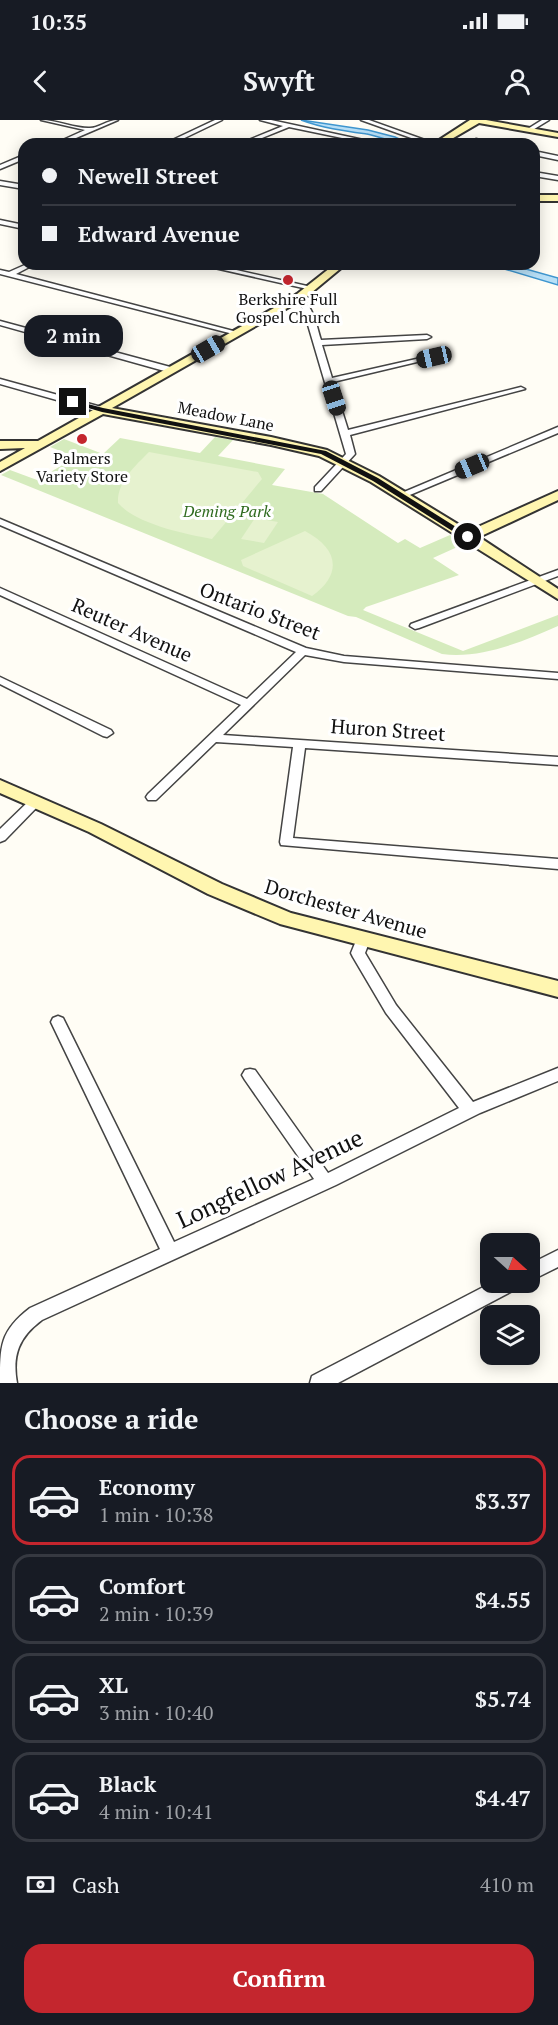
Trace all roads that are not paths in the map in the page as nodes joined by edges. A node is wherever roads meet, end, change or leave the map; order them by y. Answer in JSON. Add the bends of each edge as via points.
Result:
{"nodes":[{"id":1,"x":44,"y":120,"type":"edge"},
{"id":2,"x":115,"y":120,"type":"edge"},
{"id":3,"x":219,"y":120,"type":"edge"},
{"id":4,"x":263,"y":120,"type":"edge"},
{"id":5,"x":363,"y":120,"type":"edge"},
{"id":6,"x":477,"y":120,"type":"edge"},
{"id":7,"x":546,"y":120,"type":"edge"},
{"id":8,"x":288,"y":123,"type":"edge"},
{"id":9,"x":91,"y":130,"type":"junction"},
{"id":10,"x":529,"y":130,"type":"junction"},
{"id":11,"x":558,"y":135,"type":"edge"},
{"id":12,"x":345,"y":137,"type":"joint"},
{"id":13,"x":72,"y":138,"type":"edge"},
{"id":14,"x":180,"y":138,"type":"edge"},
{"id":15,"x":255,"y":138,"type":"edge"},
{"id":16,"x":350,"y":138,"type":"edge"},
{"id":17,"x":415,"y":138,"type":"edge"},
{"id":18,"x":447,"y":138,"type":"edge"},
{"id":19,"x":540,"y":154,"type":"edge"},
{"id":20,"x":558,"y":158,"type":"edge"},
{"id":21,"x":18,"y":160,"type":"edge"},
{"id":22,"x":1,"y":166,"type":"edge"},
{"id":23,"x":540,"y":175,"type":"edge"},
{"id":24,"x":558,"y":178,"type":"edge"},
{"id":25,"x":0,"y":183,"type":"edge"},
{"id":26,"x":18,"y":186,"type":"edge"},
{"id":27,"x":540,"y":199,"type":"edge"},
{"id":28,"x":557,"y":200,"type":"edge"},
{"id":29,"x":0,"y":222,"type":"edge"},
{"id":30,"x":18,"y":226,"type":"edge"},
{"id":31,"x":19,"y":270,"type":"edge"},
{"id":32,"x":228,"y":270,"type":"edge"},
{"id":33,"x":334,"y":270,"type":"edge"},
{"id":34,"x":0,"y":272,"type":"edge"},
{"id":35,"x":10,"y":274,"type":"junction"},
{"id":36,"x":0,"y":279,"type":"edge"},
{"id":37,"x":312,"y":288,"type":"junction"},
{"id":38,"x":296,"y":300,"type":"junction"},
{"id":39,"x":0,"y":323,"type":"edge"},
{"id":40,"x":237,"y":333,"type":"junction"},
{"id":41,"x":427,"y":337,"type":"dead end"},
{"id":42,"x":317,"y":343,"type":"junction"},
{"id":43,"x":434,"y":357,"type":"dead end"},
{"id":44,"x":171,"y":370,"type":"junction"},
{"id":45,"x":0,"y":381,"type":"edge"},
{"id":46,"x":329,"y":381,"type":"junction"},
{"id":47,"x":521,"y":389,"type":"dead end"},
{"id":48,"x":102,"y":410,"type":"junction"},
{"id":49,"x":558,"y":430,"type":"edge"},
{"id":50,"x":346,"y":433,"type":"junction"},
{"id":51,"x":43,"y":443,"type":"junction"},
{"id":52,"x":0,"y":446,"type":"edge"},
{"id":53,"x":15,"y":459,"type":"junction"},
{"id":54,"x":342,"y":461,"type":"junction"},
{"id":55,"x":0,"y":467,"type":"edge"},
{"id":56,"x":318,"y":489,"type":"dead end"},
{"id":57,"x":402,"y":495,"type":"junction"},
{"id":58,"x":558,"y":495,"type":"edge"},
{"id":59,"x":0,"y":522,"type":"edge"},
{"id":60,"x":468,"y":537,"type":"junction"},
{"id":61,"x":558,"y":573,"type":"edge"},
{"id":62,"x":539,"y":581,"type":"junction"},
{"id":63,"x":0,"y":591,"type":"edge"},
{"id":64,"x":558,"y":596,"type":"edge"},
{"id":65,"x":415,"y":626,"type":"dead end"},
{"id":66,"x":303,"y":651,"type":"junction"},
{"id":67,"x":558,"y":676,"type":"edge"},
{"id":68,"x":0,"y":680,"type":"edge"},
{"id":69,"x":249,"y":704,"type":"junction"},
{"id":70,"x":107,"y":733,"type":"dead end"},
{"id":71,"x":214,"y":738,"type":"junction"},
{"id":72,"x":300,"y":743,"type":"junction"},
{"id":73,"x":558,"y":761,"type":"edge"},
{"id":74,"x":0,"y":786,"type":"edge"},
{"id":75,"x":152,"y":797,"type":"dead end"},
{"id":76,"x":36,"y":801,"type":"junction"},
{"id":77,"x":0,"y":837,"type":"edge"},
{"id":78,"x":558,"y":864,"type":"edge"},
{"id":79,"x":363,"y":940,"type":"junction"},
{"id":80,"x":558,"y":989,"type":"edge"},
{"id":81,"x":58,"y":1022,"type":"dead end"},
{"id":82,"x":558,"y":1074,"type":"edge"},
{"id":83,"x":250,"y":1075,"type":"dead end"},
{"id":84,"x":470,"y":1110,"type":"junction"},
{"id":85,"x":325,"y":1182,"type":"junction"},
{"id":86,"x":170,"y":1252,"type":"junction"},
{"id":87,"x":558,"y":1258,"type":"edge"},
{"id":88,"x":540,"y":1268,"type":"edge"},
{"id":89,"x":491,"y":1293,"type":"edge"},
{"id":90,"x":8,"y":1383,"type":"edge"},
{"id":91,"x":319,"y":1383,"type":"edge"}],
"edges":[{"from":1,"to":9,"type":"street"},
{"from":2,"to":9,"type":"street"},
{"from":3,"to":14,"type":"street"},
{"from":4,"to":8,"type":"street"},
{"from":5,"to":17,"type":"street"},
{"from":6,"to":10,"type":"street"},
{"from":6,"to":18,"type":"street"},
{"from":7,"to":10,"type":"street"},
{"from":8,"to":12,"type":"street"},
{"from":8,"to":15,"type":"street"},
{"from":9,"to":13,"type":"street"},
{"from":10,"to":11,"type":"street"},
{"from":12,"to":16,"type":"street"},
{"from":19,"to":20,"type":"street"},
{"from":21,"to":22,"type":"street"},
{"from":23,"to":24,"type":"street"},
{"from":25,"to":26,"type":"street"},
{"from":27,"to":28,"type":"street"},
{"from":29,"to":30,"type":"street"},
{"from":31,"to":35,"type":"street"},
{"from":32,"to":37,"type":"street"},
{"from":33,"to":37,"type":"street"},
{"from":34,"to":35,"type":"street"},
{"from":35,"to":36,"type":"street"},
{"from":35,"to":40,"type":"street"},
{"from":37,"to":38,"type":"street"},
{"from":38,"to":40,"type":"street"},
{"from":38,"to":42,"type":"street","via":[[305,306]]},
{"from":39,"to":44,"type":"street"},
{"from":40,"to":44,"type":"street"},
{"from":41,"to":42,"type":"street"},
{"from":42,"to":46,"type":"street"},
{"from":43,"to":46,"type":"street"},
{"from":44,"to":48,"type":"street"},
{"from":45,"to":48,"type":"street"},
{"from":46,"to":50,"type":"street"},
{"from":47,"to":50,"type":"street"},
{"from":48,"to":51,"type":"street"},
{"from":48,"to":54,"type":"street","name":"Meadow Lane","via":[[305,447]]},
{"from":49,"to":57,"type":"street"},
{"from":50,"to":54,"type":"street","via":[[351,454]]},
{"from":51,"to":52,"type":"street"},
{"from":51,"to":53,"type":"street"},
{"from":52,"to":53,"type":"street","via":[[10,449]]},
{"from":53,"to":55,"type":"street"},
{"from":54,"to":56,"type":"street"},
{"from":54,"to":57,"type":"street","name":"Meadow Lane"},
{"from":57,"to":60,"type":"street","name":"Meadow Lane"},
{"from":58,"to":60,"type":"street"},
{"from":59,"to":66,"type":"street","name":"Ontario Street"},
{"from":60,"to":62,"type":"street","name":"Meadow Lane"},
{"from":61,"to":62,"type":"street"},
{"from":62,"to":64,"type":"street","name":"Meadow Lane"},
{"from":62,"to":65,"type":"street"},
{"from":63,"to":69,"type":"street","name":"Reuter Avenue"},
{"from":66,"to":67,"type":"street","name":"Ontario Street","via":[[344,659]]},
{"from":66,"to":69,"type":"street"},
{"from":68,"to":70,"type":"street"},
{"from":69,"to":71,"type":"street"},
{"from":71,"to":72,"type":"street","name":"Huron Street"},
{"from":71,"to":75,"type":"street"},
{"from":72,"to":73,"type":"street","name":"Huron Street"},
{"from":72,"to":78,"type":"street","via":[[286,842]]},
{"from":74,"to":76,"type":"street","name":"Dorchester Avenue"},
{"from":76,"to":77,"type":"street"},
{"from":76,"to":79,"type":"street","name":"Dorchester Avenue","via":[[270,913]]},
{"from":79,"to":80,"type":"street","name":"Dorchester Avenue"},
{"from":79,"to":84,"type":"street","via":[[358,953],[372,981]]},
{"from":81,"to":86,"type":"street"},
{"from":82,"to":84,"type":"street","name":"Longfellow Avenue"},
{"from":83,"to":85,"type":"street"},
{"from":84,"to":85,"type":"street","name":"Longfellow Avenue"},
{"from":85,"to":86,"type":"street","name":"Longfellow Avenue"},
{"from":86,"to":90,"type":"street","name":"Longfellow Avenue","via":[[36,1314],[20,1326],[9,1339],[2,1358]]},
{"from":87,"to":88,"type":"street"},
{"from":89,"to":91,"type":"street"}]}
